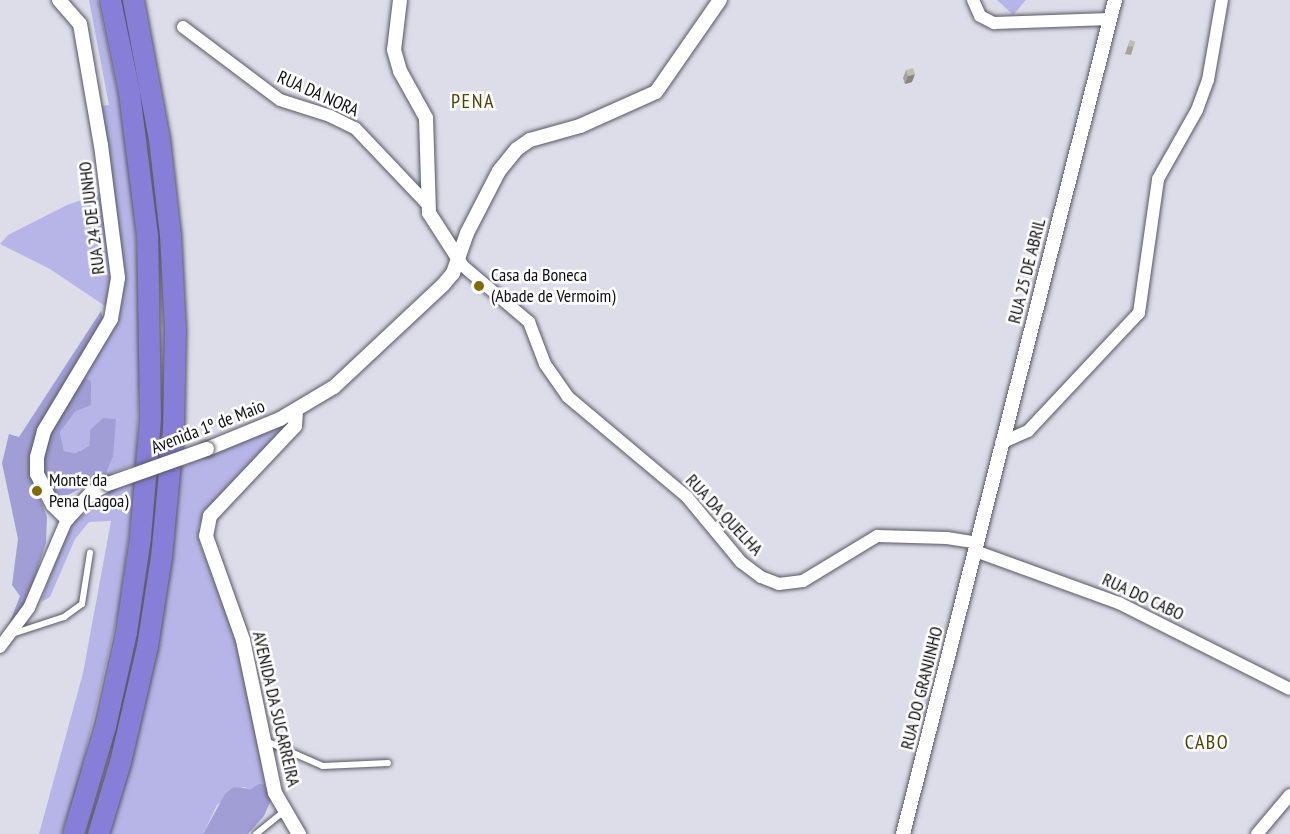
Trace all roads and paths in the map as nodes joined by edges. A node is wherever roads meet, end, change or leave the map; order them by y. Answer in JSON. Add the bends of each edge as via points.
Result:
{"nodes":[{"id":1,"x":59,"y":0,"type":"edge"},
{"id":2,"x":110,"y":0,"type":"edge"},
{"id":3,"x":134,"y":0,"type":"edge"},
{"id":4,"x":400,"y":0,"type":"edge"},
{"id":5,"x":720,"y":0,"type":"edge"},
{"id":6,"x":973,"y":0,"type":"edge"},
{"id":7,"x":1115,"y":0,"type":"edge"},
{"id":8,"x":1222,"y":0,"type":"edge"},
{"id":9,"x":1110,"y":19,"type":"junction"},
{"id":10,"x":183,"y":27,"type":"dead end"},
{"id":11,"x":428,"y":205,"type":"junction"},
{"id":12,"x":458,"y":258,"type":"junction"},
{"id":13,"x":296,"y":411,"type":"junction"},
{"id":14,"x":1001,"y":443,"type":"junction"},
{"id":15,"x":67,"y":519,"type":"junction"},
{"id":16,"x":976,"y":547,"type":"junction"},
{"id":17,"x":90,"y":553,"type":"dead end"},
{"id":18,"x":11,"y":634,"type":"junction"},
{"id":19,"x":0,"y":647,"type":"edge"},
{"id":20,"x":1290,"y":689,"type":"edge"},
{"id":21,"x":263,"y":740,"type":"junction"},
{"id":22,"x":388,"y":763,"type":"dead end"},
{"id":23,"x":1290,"y":795,"type":"edge"},
{"id":24,"x":283,"y":812,"type":"junction"},
{"id":25,"x":73,"y":834,"type":"edge"},
{"id":26,"x":98,"y":834,"type":"edge"},
{"id":27,"x":256,"y":834,"type":"edge"},
{"id":28,"x":299,"y":834,"type":"edge"},
{"id":29,"x":903,"y":834,"type":"edge"},
{"id":30,"x":1257,"y":834,"type":"edge"}],
"edges":[{"from":1,"to":15,"type":"street","name":"RUA 24 DE JUNHO","via":[[80,24],[118,278],[111,319],[52,415],[39,445],[40,481],[53,505]]},
{"from":2,"to":25,"type":"highway","via":[[129,93],[147,235],[151,407],[142,526],[126,632],[105,726]]},
{"from":3,"to":26,"type":"highway","via":[[158,127],[169,225],[175,330],[173,431],[161,556],[147,646],[123,751]]},
{"from":4,"to":11,"type":"street","via":[[394,50],[400,70],[426,118]]},
{"from":5,"to":12,"type":"street","name":"Avenida 1º de Maio","via":[[656,92],[580,126],[530,140],[517,149],[499,171]]},
{"from":6,"to":9,"type":"street","via":[[980,16],[994,23]]},
{"from":7,"to":9,"type":"street","name":"RUA 25 DE ABRIL"},
{"from":8,"to":14,"type":"street","via":[[1208,80],[1197,110],[1158,179],[1139,313],[1028,431]]},
{"from":9,"to":14,"type":"street","name":"RUA 25 DE ABRIL"},
{"from":10,"to":11,"type":"street","name":"RUA DA NORA","via":[[280,100],[355,128]]},
{"from":11,"to":12,"type":"street"},
{"from":12,"to":13,"type":"street","name":"Avenida 1º de Maio","via":[[443,285],[334,387]]},
{"from":12,"to":16,"type":"street","name":"RUA DA QUELHA","via":[[529,322],[545,364],[568,398],[687,497],[741,562],[761,577],[779,584],[803,581],[877,537],[947,538]]},
{"from":13,"to":15,"type":"street","name":"Avenida 1º de Maio","bridge":true,"via":[[207,449],[108,484],[91,493]]},
{"from":13,"to":21,"type":"street","name":"AVENIDA DA SUCARREIRA","via":[[295,426],[221,501],[206,528],[211,555],[243,640]]},
{"from":14,"to":16,"type":"street","name":"RUA 25 DE ABRIL"},
{"from":15,"to":18,"type":"street","name":"Avenida 1º de Maio","via":[[29,608]]},
{"from":16,"to":20,"type":"street","name":"RUA DO CABO","via":[[1119,603]]},
{"from":16,"to":29,"type":"street","name":"RUA DO GRANJINHO"},
{"from":17,"to":18,"type":"lane","via":[[82,604],[64,617]]},
{"from":18,"to":19,"type":"street","name":"Avenida 1º de Maio"},
{"from":21,"to":22,"type":"lane","via":[[323,766]]},
{"from":21,"to":24,"type":"street","name":"AVENIDA DA SUCARREIRA"},
{"from":23,"to":30,"type":"street"},
{"from":24,"to":27,"type":"lane"},
{"from":24,"to":28,"type":"street","name":"AVENIDA DA SUCARREIRA"}]}
